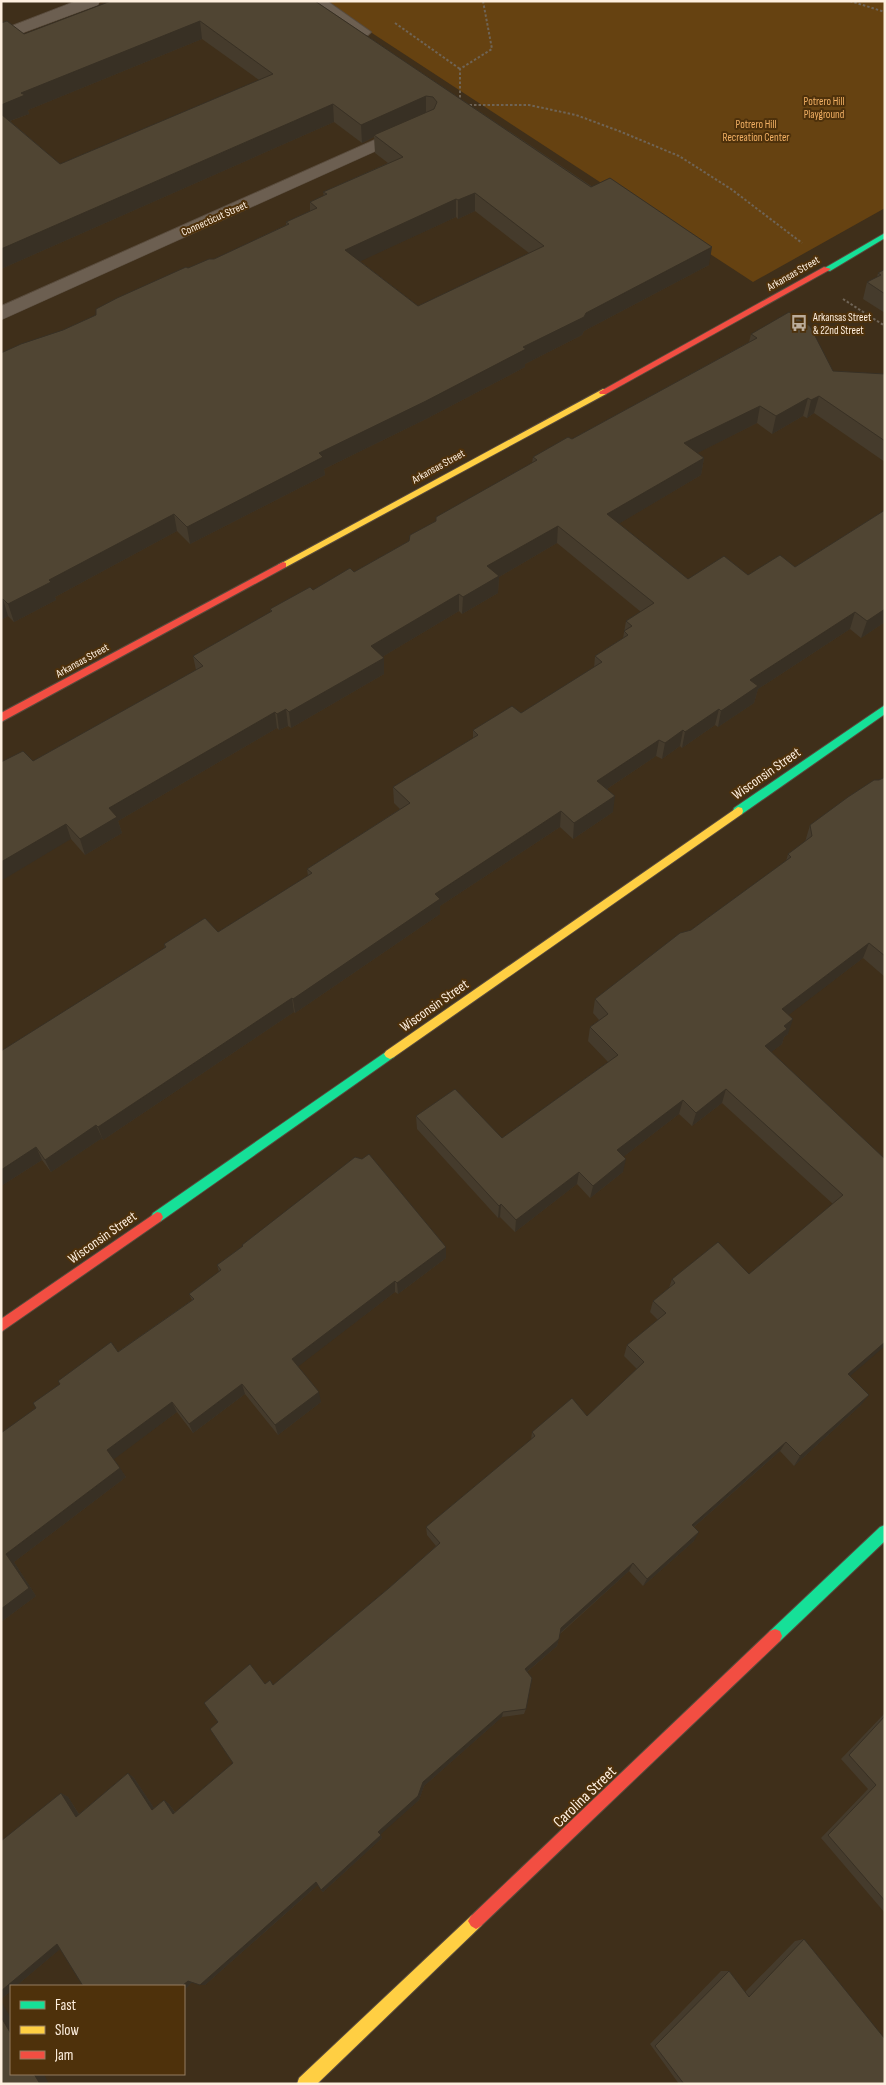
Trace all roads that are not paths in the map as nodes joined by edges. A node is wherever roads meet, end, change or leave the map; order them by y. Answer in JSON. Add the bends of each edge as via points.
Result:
{"nodes":[{"id":1,"x":92,"y":1,"type":"edge"},
{"id":2,"x":317,"y":1,"type":"edge"},
{"id":3,"x":363,"y":32,"type":"edge"},
{"id":4,"x":1,"y":36,"type":"edge"},
{"id":5,"x":427,"y":121,"type":"edge"},
{"id":6,"x":885,"y":235,"type":"edge"},
{"id":7,"x":1,"y":314,"type":"edge"},
{"id":8,"x":885,"y":709,"type":"edge"},
{"id":9,"x":1,"y":718,"type":"edge"},
{"id":10,"x":1,"y":1326,"type":"edge"},
{"id":11,"x":885,"y":1532,"type":"edge"},
{"id":12,"x":305,"y":2084,"type":"edge"}],
"edges":[{"from":1,"to":4,"type":"street"},
{"from":2,"to":3,"type":"lane"},
{"from":5,"to":7,"type":"street","name":"Connecticut Street"},
{"from":6,"to":9,"type":"street","name":"Arkansas Street","via":[[789,291]]},
{"from":8,"to":10,"type":"street","name":"Wisconsin Street"},
{"from":11,"to":12,"type":"street","name":"Carolina Street"}]}
